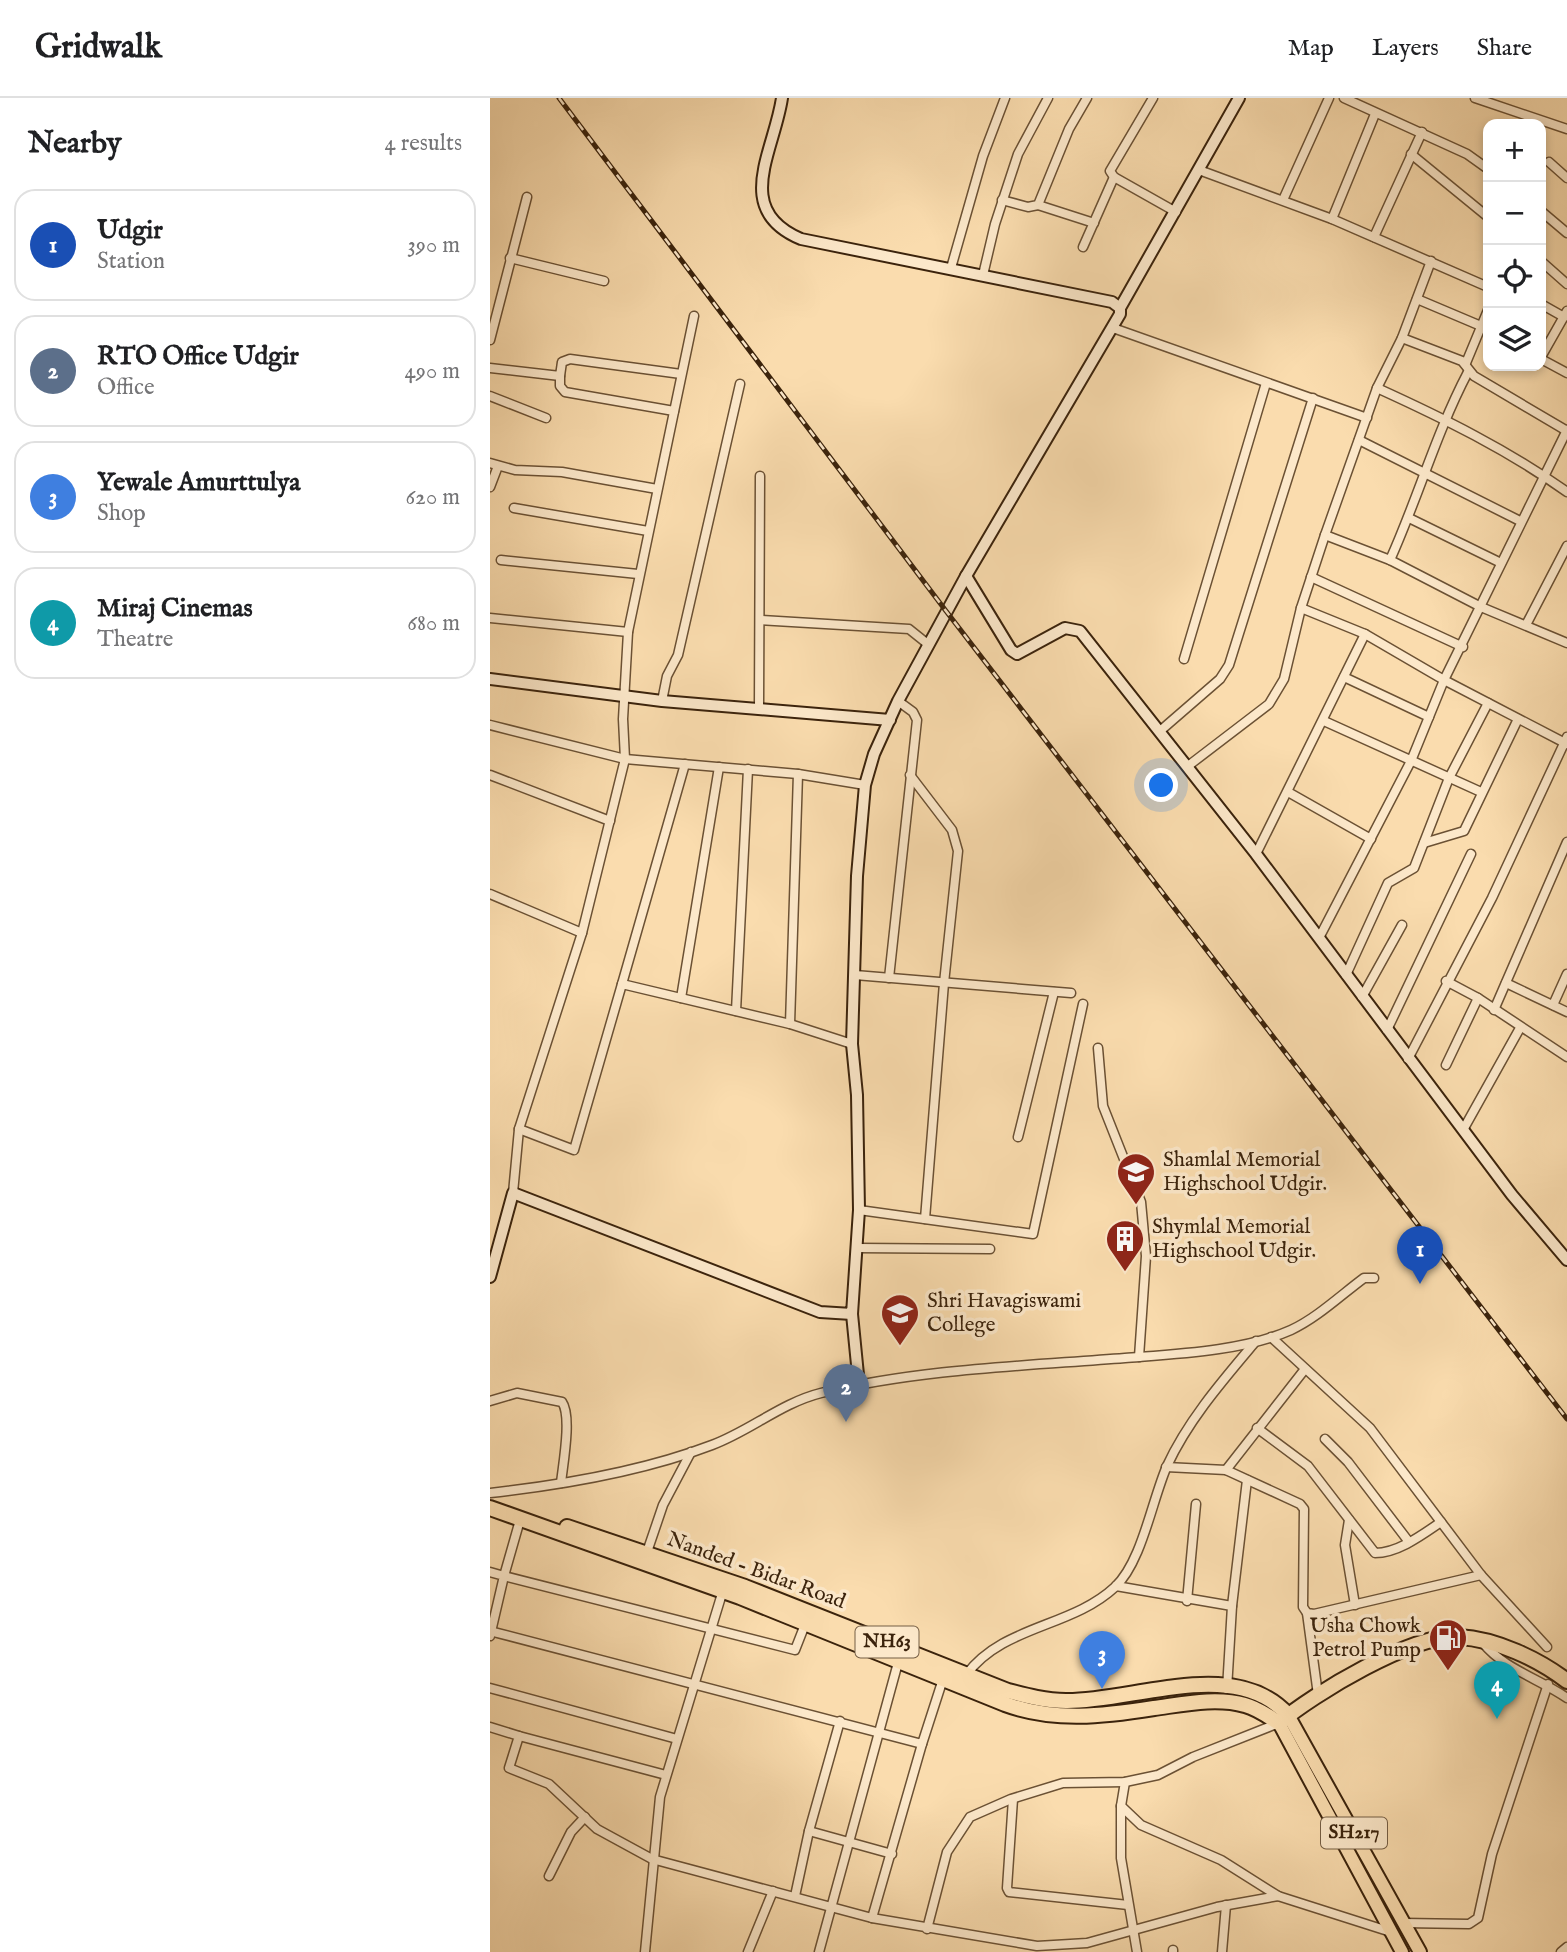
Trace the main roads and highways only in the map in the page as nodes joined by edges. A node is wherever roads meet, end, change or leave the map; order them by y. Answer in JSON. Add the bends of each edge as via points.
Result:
{"nodes":[{"id":1,"x":782,"y":98,"type":"edge"},
{"id":2,"x":1239,"y":98,"type":"edge"},
{"id":3,"x":1121,"y":308,"type":"junction"},
{"id":4,"x":966,"y":576,"type":"junction"},
{"id":5,"x":490,"y":679,"type":"edge"},
{"id":6,"x":890,"y":720,"type":"junction"},
{"id":7,"x":1567,"y":1260,"type":"edge"},
{"id":8,"x":490,"y":1277,"type":"edge"},
{"id":9,"x":852,"y":1314,"type":"junction"},
{"id":10,"x":859,"y":1385,"type":"road end"},
{"id":11,"x":490,"y":1500,"type":"edge"},
{"id":12,"x":490,"y":1508,"type":"edge"},
{"id":13,"x":644,"y":1558,"type":"junction"},
{"id":14,"x":724,"y":1586,"type":"junction"},
{"id":15,"x":964,"y":1680,"type":"junction"},
{"id":16,"x":1567,"y":1681,"type":"edge"},
{"id":17,"x":1283,"y":1719,"type":"junction"},
{"id":18,"x":1402,"y":1952,"type":"edge"},
{"id":19,"x":1420,"y":1952,"type":"edge"}],
"edges":[{"from":1,"to":3,"type":"main road","via":[[763,176],[763,200],[768,218],[775,224],[801,239],[1112,302]]},
{"from":2,"to":3,"type":"main road"},
{"from":3,"to":4,"type":"main road"},
{"from":4,"to":6,"type":"main road"},
{"from":4,"to":7,"type":"main road","via":[[1017,654],[1065,628],[1080,631]]},
{"from":5,"to":6,"type":"main road","via":[[662,701]]},
{"from":6,"to":9,"type":"main road","via":[[865,785],[857,876],[852,1044],[859,1210]]},
{"from":8,"to":9,"type":"main road","via":[[513,1193],[820,1312]]},
{"from":9,"to":10,"type":"main road"},
{"from":11,"to":13,"type":"highway","name":"Nanded - Bidar Road","number":"NH63"},
{"from":12,"to":13,"type":"highway","name":"Nanded - Bidar Road","number":"NH63"},
{"from":13,"to":14,"type":"highway","name":"Nanded - Bidar Road","number":"NH63"},
{"from":14,"to":15,"type":"highway","name":"Nanded - Bidar Road","number":"NH63"},
{"from":14,"to":15,"type":"highway","name":"Nanded - Bidar Road","number":"NH63","via":[[943,1679]]},
{"from":15,"to":17,"type":"highway","name":"Nanded - Bidar Road","number":"NH63","via":[[1021,1710],[1060,1716],[1227,1702]]},
{"from":15,"to":17,"type":"highway","name":"Nanded - Bidar Road","number":"NH63","via":[[1037,1699],[1066,1701],[1187,1686],[1227,1686],[1262,1695]]},
{"from":16,"to":17,"type":"highway","via":[[1507,1648],[1458,1636],[1427,1641],[1370,1666]]},
{"from":17,"to":18,"type":"main road","name":"Nanded - Bidar Road","number":"SH217"},
{"from":17,"to":19,"type":"main road","name":"Nanded - Bidar Road","number":"SH217"}]}
